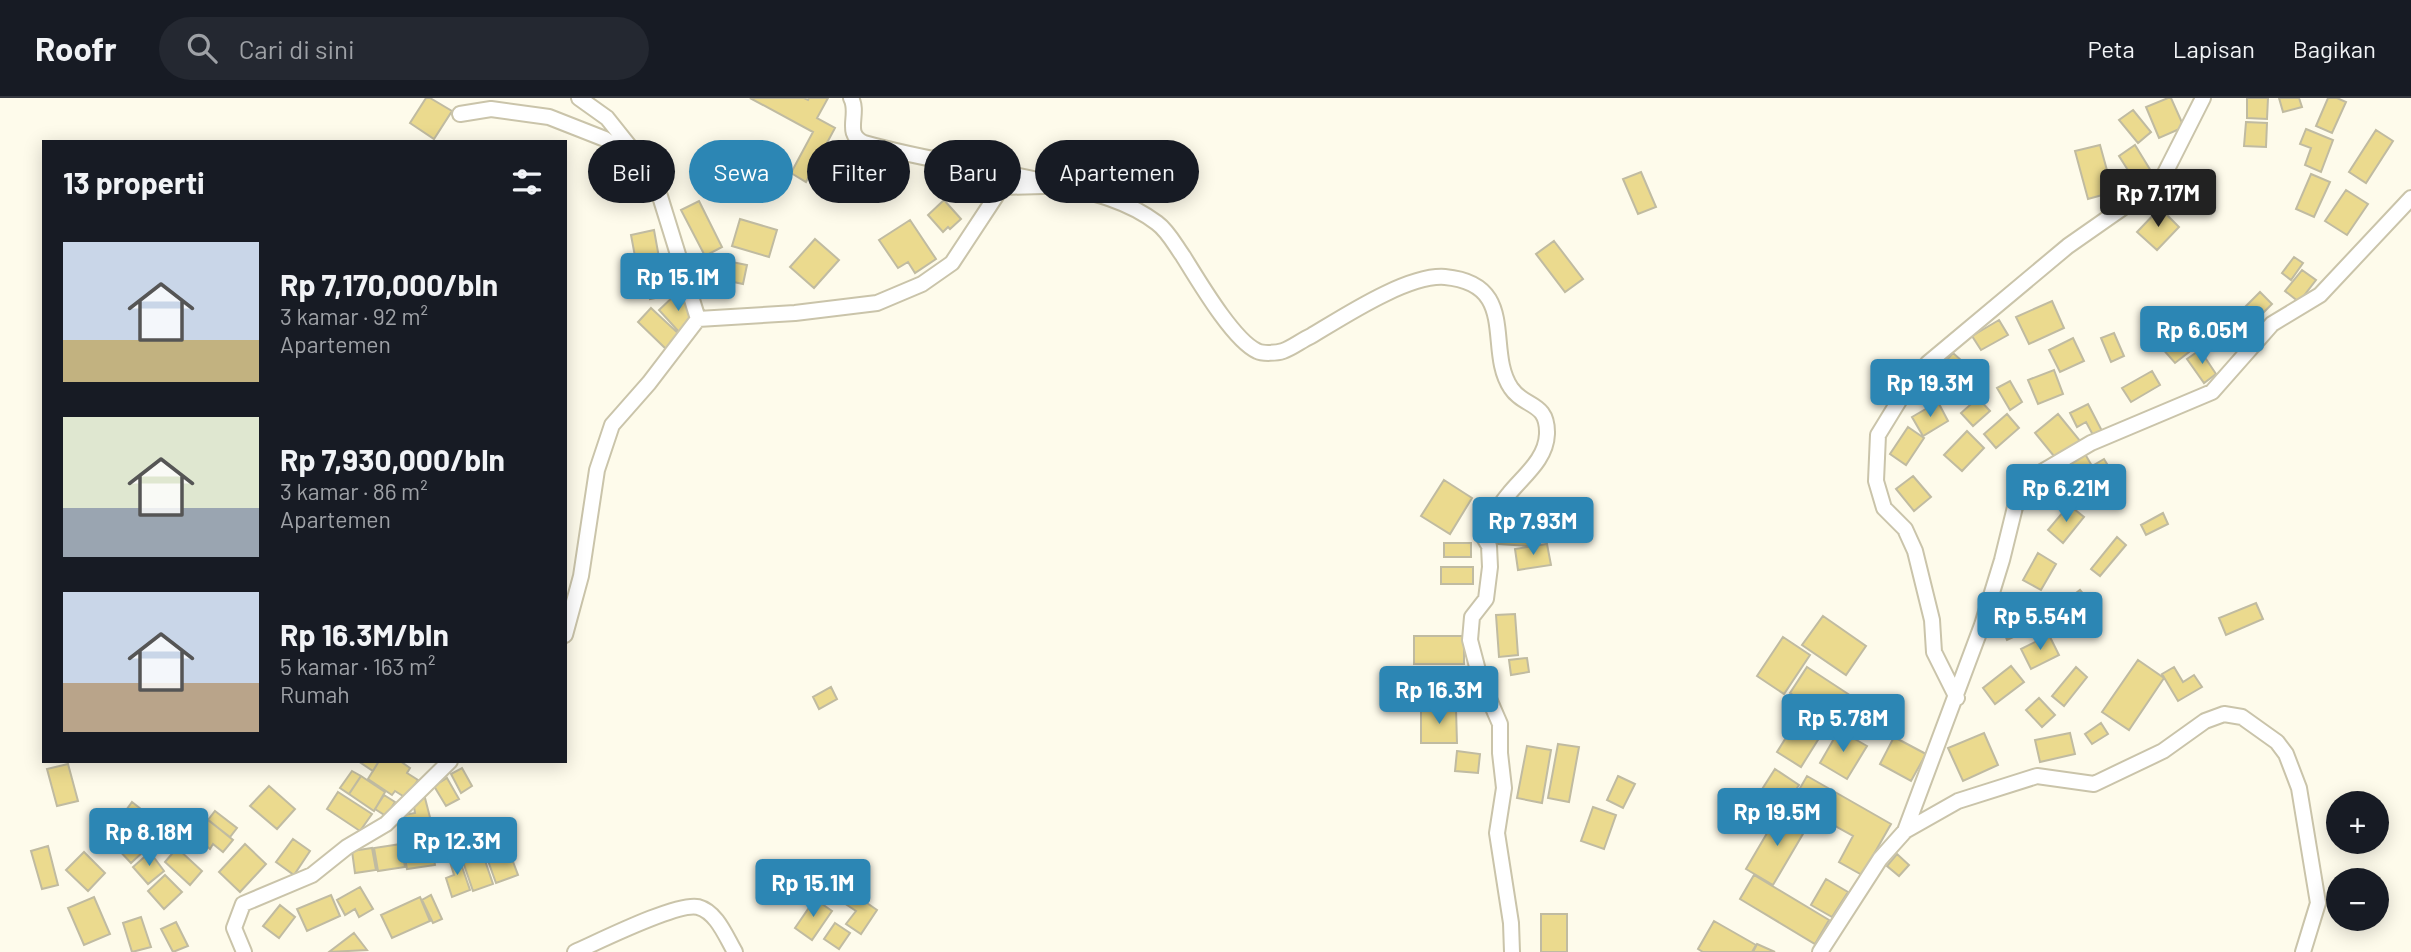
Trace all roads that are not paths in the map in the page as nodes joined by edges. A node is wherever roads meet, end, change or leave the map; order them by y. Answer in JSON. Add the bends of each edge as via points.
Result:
{"nodes":[{"id":1,"x":579,"y":98,"type":"edge"},
{"id":2,"x":851,"y":98,"type":"edge"},
{"id":3,"x":2203,"y":98,"type":"edge"},
{"id":4,"x":460,"y":114,"type":"dead end"},
{"id":5,"x":606,"y":140,"type":"edge"},
{"id":6,"x":625,"y":140,"type":"edge"},
{"id":7,"x":1035,"y":179,"type":"edge"},
{"id":8,"x":1035,"y":186,"type":"edge"},
{"id":9,"x":2411,"y":198,"type":"edge"},
{"id":10,"x":662,"y":203,"type":"edge"},
{"id":11,"x":1120,"y":203,"type":"edge"},
{"id":12,"x":698,"y":319,"type":"junction"},
{"id":13,"x":567,"y":628,"type":"edge"},
{"id":14,"x":1957,"y":698,"type":"junction"},
{"id":15,"x":448,"y":763,"type":"edge"},
{"id":16,"x":1905,"y":831,"type":"junction"},
{"id":17,"x":244,"y":952,"type":"edge"},
{"id":18,"x":575,"y":952,"type":"edge"},
{"id":19,"x":735,"y":952,"type":"edge"},
{"id":20,"x":1512,"y":952,"type":"edge"},
{"id":21,"x":1820,"y":952,"type":"edge"},
{"id":22,"x":2303,"y":952,"type":"edge"}],
"edges":[{"from":1,"to":6,"type":"street","via":[[607,118]]},
{"from":2,"to":7,"type":"street","via":[[855,110],[852,132],[864,143]]},
{"from":3,"to":14,"type":"street","via":[[2161,181],[2068,246],[1928,363],[1878,435],[1876,481],[1884,508],[1905,529],[1915,551],[1932,620],[1934,652]]},
{"from":4,"to":5,"type":"street","via":[[491,109],[549,117]]},
{"from":8,"to":12,"type":"street","via":[[1002,187],[952,263],[922,284],[877,303]]},
{"from":9,"to":14,"type":"street","via":[[2320,295],[2272,324],[2212,392],[2091,443],[2040,473],[2015,507]]},
{"from":10,"to":12,"type":"street"},
{"from":11,"to":20,"type":"street","via":[[1160,224],[1231,327],[1260,353],[1282,352],[1385,294],[1420,281],[1444,277],[1468,284],[1492,305],[1505,376],[1520,397],[1543,411],[1547,435],[1535,467],[1508,494],[1482,534],[1489,546],[1490,567],[1486,599],[1472,617],[1470,640],[1500,724],[1504,788],[1497,834]]},
{"from":12,"to":13,"type":"street","via":[[612,425],[597,470],[581,576]]},
{"from":14,"to":16,"type":"street"},
{"from":15,"to":17,"type":"street","via":[[386,824],[312,874],[243,904],[234,928]]},
{"from":16,"to":21,"type":"street","via":[[1880,859]]},
{"from":16,"to":22,"type":"street","via":[[1958,801],[2036,776],[2094,784],[2163,751],[2205,721],[2224,714],[2242,718],[2277,742],[2299,788],[2318,903]]},
{"from":18,"to":19,"type":"street","via":[[677,909],[697,907],[714,917]]}]}
